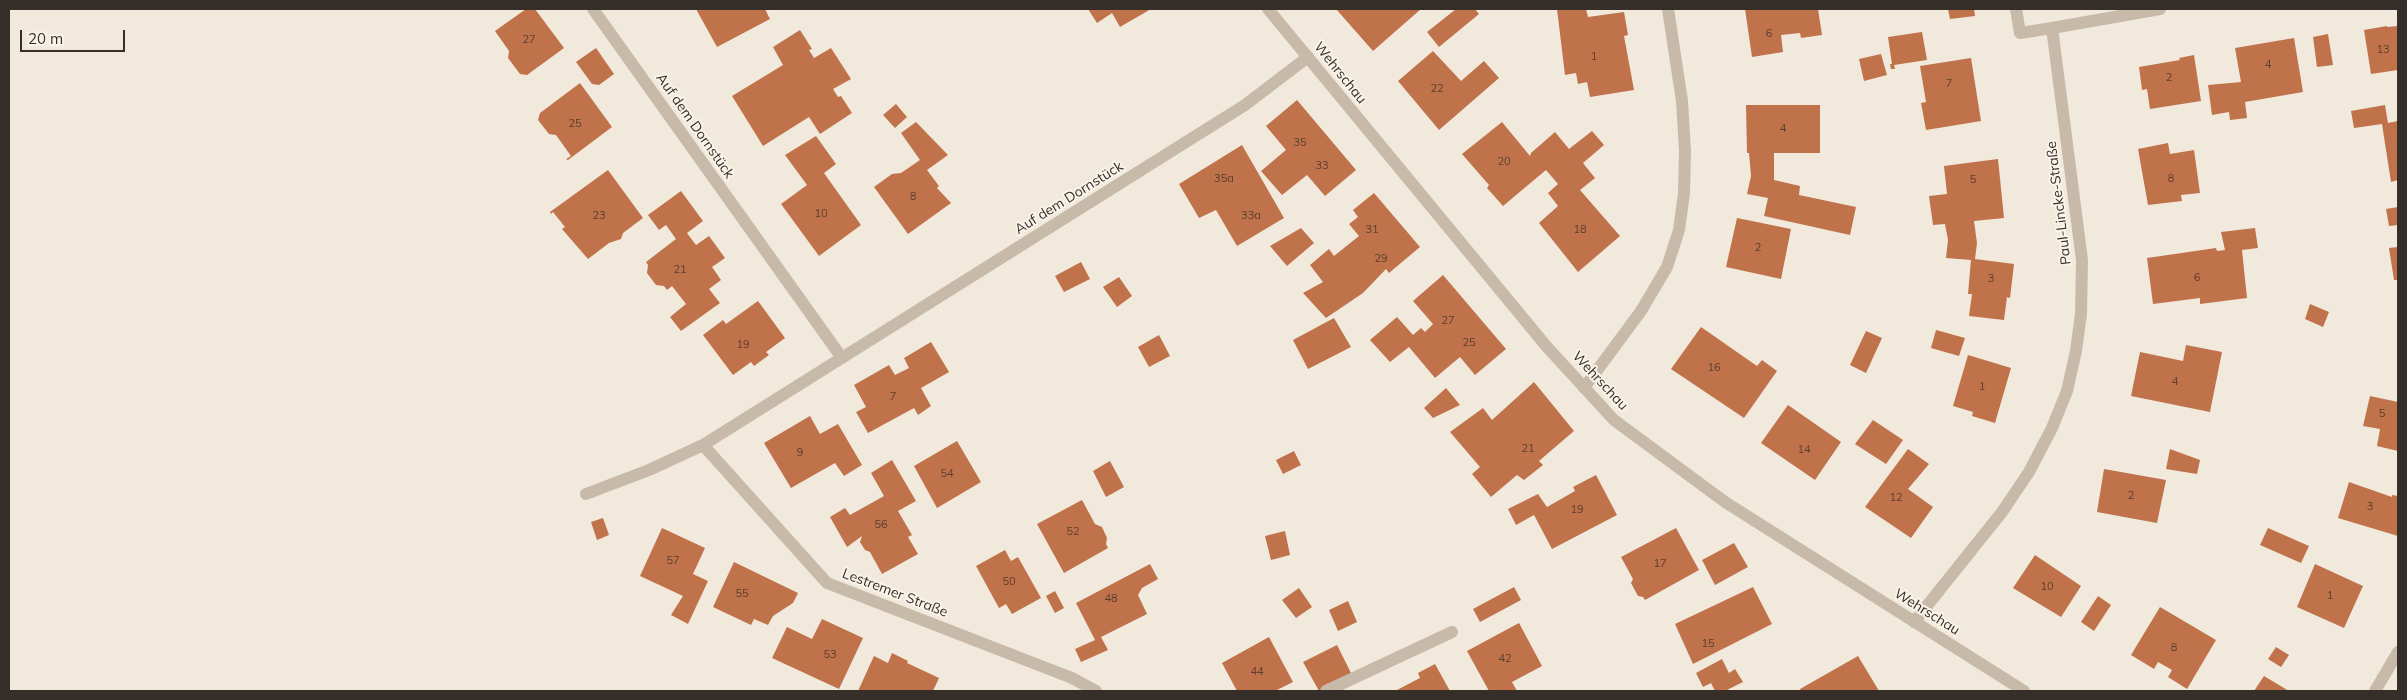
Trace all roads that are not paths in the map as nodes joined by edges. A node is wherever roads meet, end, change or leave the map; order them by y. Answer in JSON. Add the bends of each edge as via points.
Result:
{"nodes":[{"id":1,"x":593,"y":9,"type":"edge"},
{"id":2,"x":1268,"y":9,"type":"edge"},
{"id":3,"x":1668,"y":9,"type":"edge"},
{"id":4,"x":2016,"y":9,"type":"edge"},
{"id":5,"x":2160,"y":9,"type":"edge"},
{"id":6,"x":2052,"y":28,"type":"junction"},
{"id":7,"x":1308,"y":57,"type":"junction"},
{"id":8,"x":842,"y":358,"type":"junction"},
{"id":9,"x":1584,"y":388,"type":"junction"},
{"id":10,"x":703,"y":445,"type":"junction"},
{"id":11,"x":586,"y":494,"type":"dead end"},
{"id":12,"x":1914,"y":622,"type":"junction"},
{"id":13,"x":1452,"y":632,"type":"dead end"},
{"id":14,"x":2398,"y":652,"type":"edge"},
{"id":15,"x":1096,"y":691,"type":"edge"},
{"id":16,"x":1326,"y":691,"type":"edge"},
{"id":17,"x":2024,"y":691,"type":"edge"},
{"id":18,"x":2375,"y":691,"type":"edge"}],
"edges":[{"from":1,"to":8,"type":"street","name":"Auf dem Dornstück"},
{"from":2,"to":7,"type":"street","name":"Wehrschau"},
{"from":3,"to":9,"type":"street","via":[[1682,101],[1685,152],[1679,230],[1667,267],[1642,311]]},
{"from":4,"to":6,"type":"street","via":[[2020,33]]},
{"from":5,"to":6,"type":"street"},
{"from":6,"to":12,"type":"street","name":"Paul-Lincke-Straße","via":[[2082,260],[2081,314],[2067,390],[2029,472],[2002,512]]},
{"from":7,"to":8,"type":"street","name":"Auf dem Dornstück","via":[[1245,105]]},
{"from":7,"to":9,"type":"street","name":"Wehrschau"},
{"from":8,"to":10,"type":"street","name":"Auf dem Dornstück"},
{"from":9,"to":12,"type":"street","name":"Wehrschau","via":[[1614,420],[1724,502]]},
{"from":10,"to":11,"type":"street","name":"Auf dem Dornstück"},
{"from":10,"to":15,"type":"street","name":"Lestremer Straße","via":[[827,583],[1072,678]]},
{"from":12,"to":17,"type":"street","name":"Wehrschau"},
{"from":13,"to":16,"type":"street"},
{"from":14,"to":18,"type":"street"}]}
